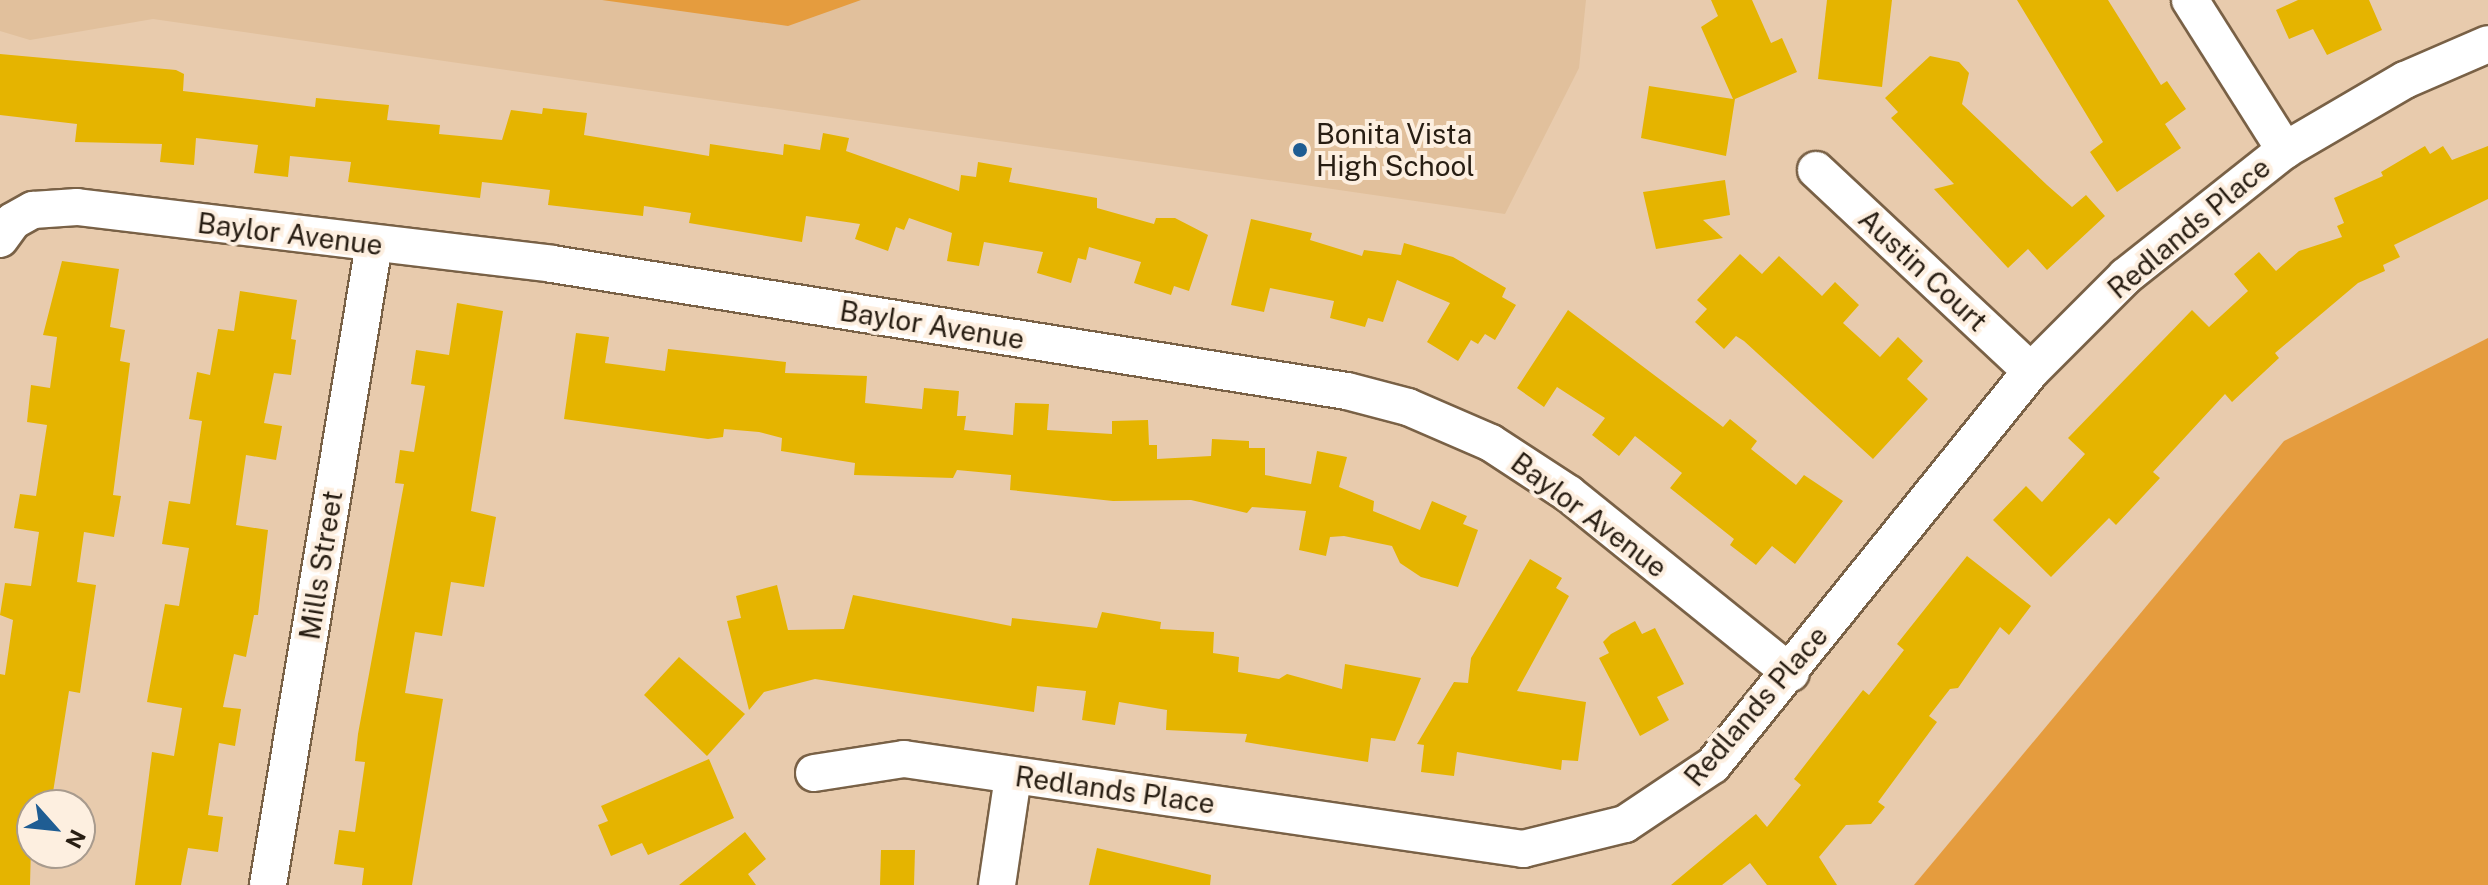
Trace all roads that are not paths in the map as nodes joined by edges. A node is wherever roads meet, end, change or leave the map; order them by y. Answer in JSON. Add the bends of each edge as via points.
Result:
{"nodes":[{"id":1,"x":2190,"y":0,"type":"edge"},
{"id":2,"x":2488,"y":44,"type":"edge"},
{"id":3,"x":2285,"y":150,"type":"junction"},
{"id":4,"x":1816,"y":170,"type":"dead end"},
{"id":5,"x":0,"y":239,"type":"edge"},
{"id":6,"x":374,"y":245,"type":"junction"},
{"id":7,"x":2031,"y":371,"type":"junction"},
{"id":8,"x":1791,"y":673,"type":"junction"},
{"id":9,"x":814,"y":773,"type":"dead end"},
{"id":10,"x":1013,"y":776,"type":"junction"},
{"id":11,"x":268,"y":885,"type":"edge"},
{"id":12,"x":997,"y":885,"type":"edge"}],
"edges":[{"from":1,"to":3,"type":"street"},
{"from":2,"to":3,"type":"street","name":"Redlands Place","via":[[2405,80]]},
{"from":3,"to":7,"type":"street","name":"Redlands Place","via":[[2176,231]]},
{"from":4,"to":7,"type":"street","name":"Austin Court"},
{"from":5,"to":6,"type":"street","name":"Baylor Avenue","via":[[13,221],[33,210],[77,207]]},
{"from":6,"to":8,"type":"street","name":"Baylor Avenue","via":[[582,269],[1347,391],[1408,407],[1491,443],[1569,494]]},
{"from":6,"to":11,"type":"street","name":"Mills Street"},
{"from":7,"to":8,"type":"street","name":"Redlands Place"},
{"from":8,"to":10,"type":"street","name":"Redlands Place","via":[[1686,788],[1625,824],[1558,845],[1523,849]]},
{"from":9,"to":10,"type":"street","name":"Redlands Place","via":[[904,759]]},
{"from":10,"to":12,"type":"street"}]}
